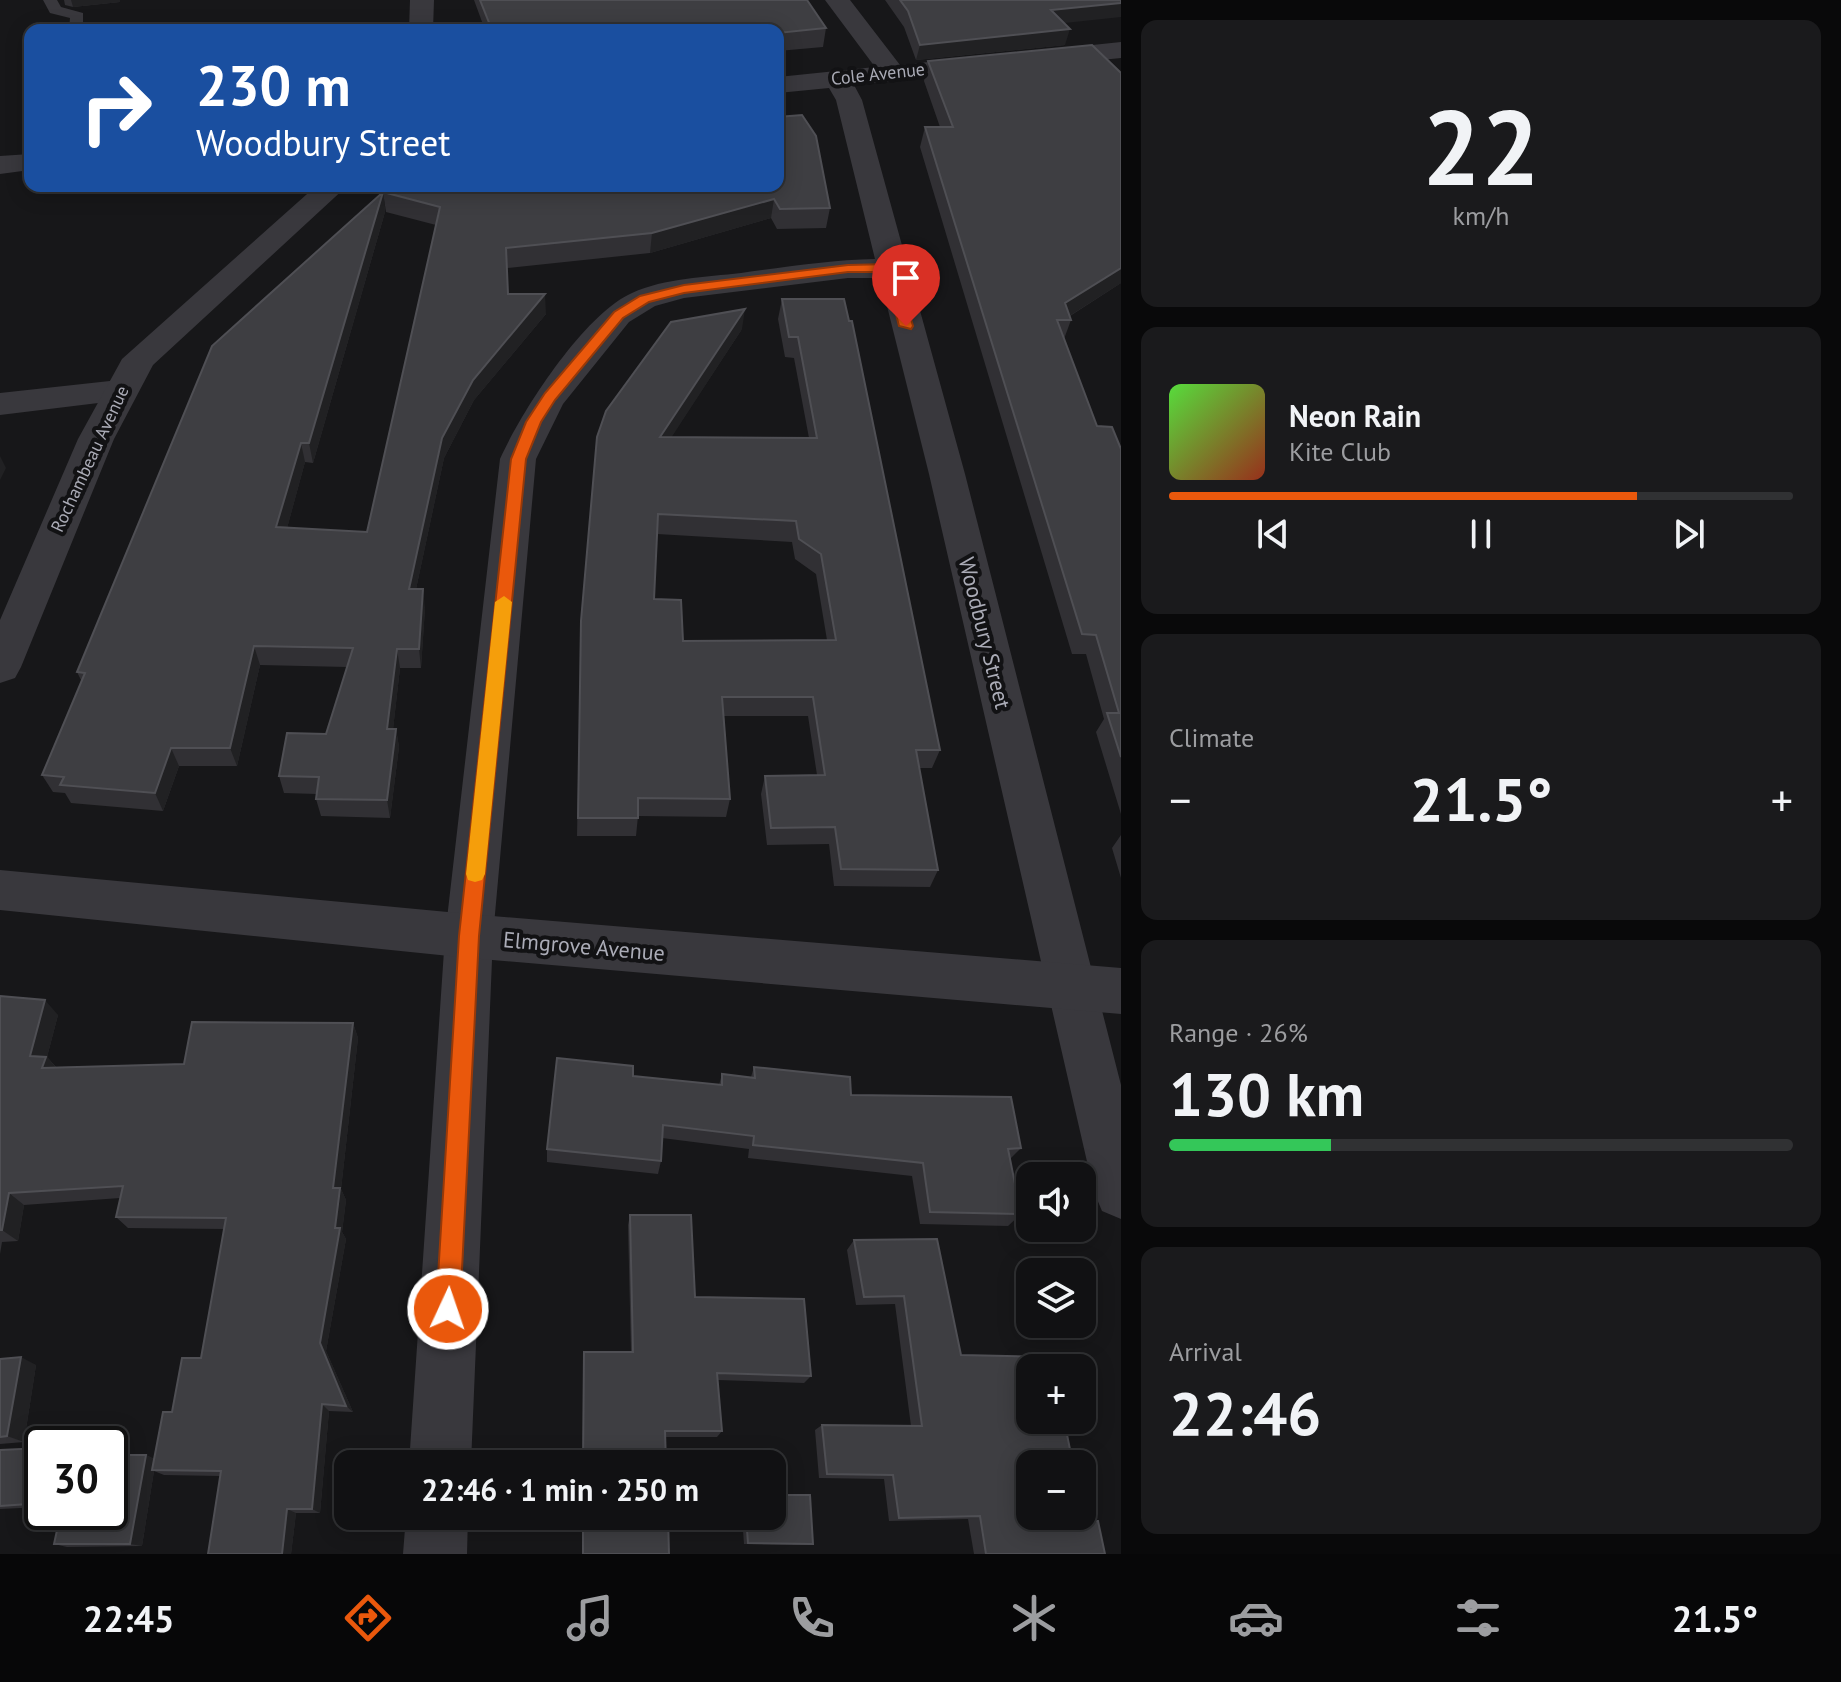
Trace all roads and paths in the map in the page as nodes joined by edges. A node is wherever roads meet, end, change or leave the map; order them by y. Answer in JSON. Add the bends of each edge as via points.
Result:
{"nodes":[{"id":1,"x":50,"y":0,"type":"edge"},
{"id":2,"x":422,"y":0,"type":"edge"},
{"id":3,"x":837,"y":0,"type":"edge"},
{"id":4,"x":77,"y":24,"type":"edge"},
{"id":5,"x":421,"y":24,"type":"edge"},
{"id":6,"x":1121,"y":50,"type":"edge"},
{"id":7,"x":892,"y":72,"type":"junction"},
{"id":8,"x":838,"y":79,"type":"junction"},
{"id":9,"x":784,"y":84,"type":"edge"},
{"id":10,"x":24,"y":163,"type":"edge"},
{"id":11,"x":0,"y":165,"type":"edge"},
{"id":12,"x":326,"y":192,"type":"edge"},
{"id":13,"x":890,"y":268,"type":"junction"},
{"id":14,"x":119,"y":391,"type":"junction"},
{"id":15,"x":0,"y":404,"type":"edge"},
{"id":16,"x":0,"y":667,"type":"edge"},
{"id":17,"x":0,"y":890,"type":"edge"},
{"id":18,"x":469,"y":936,"type":"junction"},
{"id":19,"x":1071,"y":986,"type":"junction"},
{"id":20,"x":1121,"y":991,"type":"edge"},
{"id":21,"x":1121,"y":1192,"type":"edge"},
{"id":22,"x":441,"y":1450,"type":"edge"},
{"id":23,"x":436,"y":1530,"type":"edge"},
{"id":24,"x":435,"y":1554,"type":"edge"}],
"edges":[{"from":1,"to":4,"type":"lane","via":[[55,10],[78,16]]},
{"from":2,"to":5,"type":"street"},
{"from":3,"to":7,"type":"street"},
{"from":6,"to":7,"type":"street","name":"Cole Avenue"},
{"from":7,"to":8,"type":"street","name":"Cole Avenue"},
{"from":8,"to":9,"type":"street","name":"Cole Avenue"},
{"from":8,"to":13,"type":"street","name":"Woodbury Street","via":[[849,100]]},
{"from":10,"to":11,"type":"street"},
{"from":12,"to":14,"type":"street","name":"Rochambeau Avenue","via":[[139,359]]},
{"from":13,"to":18,"type":"street","via":[[684,289],[644,299],[618,315],[534,422],[518,459]]},
{"from":13,"to":19,"type":"street","name":"Woodbury Street","via":[[947,474]]},
{"from":14,"to":15,"type":"street"},
{"from":14,"to":16,"type":"street","name":"Rochambeau Avenue"},
{"from":17,"to":18,"type":"street","name":"Elmgrove Avenue"},
{"from":18,"to":19,"type":"street","name":"Elmgrove Avenue"},
{"from":18,"to":22,"type":"street"},
{"from":19,"to":20,"type":"street","name":"Elmgrove Avenue"},
{"from":19,"to":21,"type":"street","name":"Woodbury Street"},
{"from":23,"to":24,"type":"street"}]}
